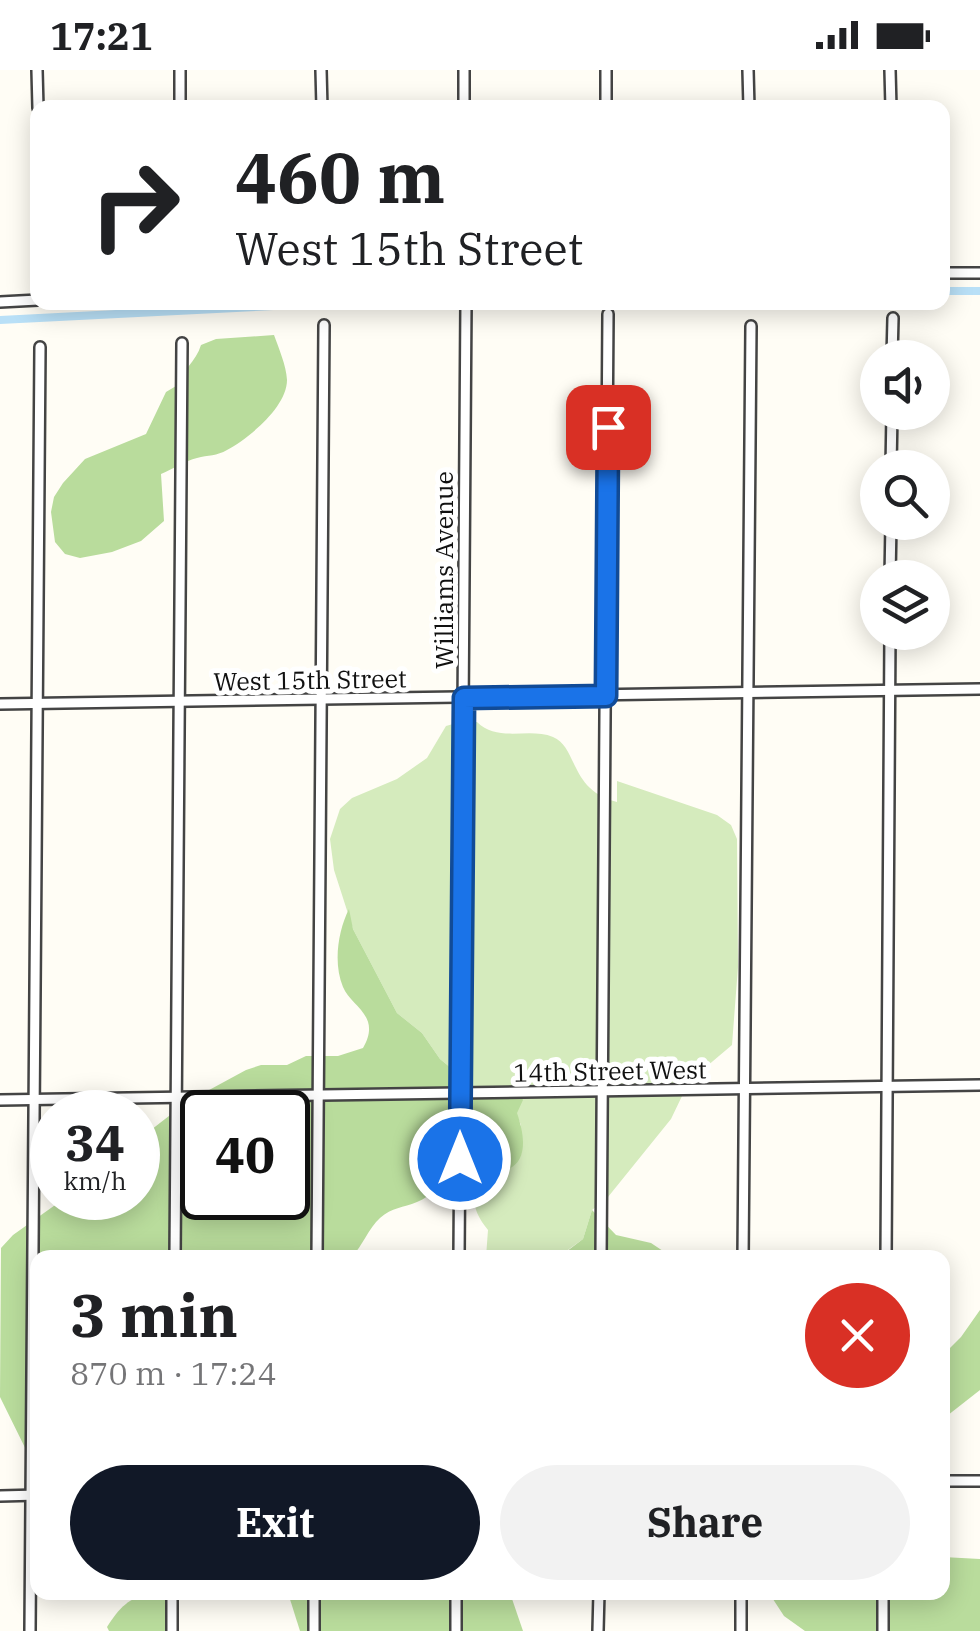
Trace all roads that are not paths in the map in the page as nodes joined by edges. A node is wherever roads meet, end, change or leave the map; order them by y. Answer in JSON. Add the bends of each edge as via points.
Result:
{"nodes":[{"id":1,"x":38,"y":70,"type":"edge"},
{"id":2,"x":180,"y":70,"type":"edge"},
{"id":3,"x":322,"y":70,"type":"edge"},
{"id":4,"x":464,"y":70,"type":"edge"},
{"id":5,"x":606,"y":70,"type":"edge"},
{"id":6,"x":748,"y":70,"type":"edge"},
{"id":7,"x":890,"y":70,"type":"edge"},
{"id":8,"x":38,"y":100,"type":"edge"},
{"id":9,"x":180,"y":100,"type":"edge"},
{"id":10,"x":322,"y":100,"type":"edge"},
{"id":11,"x":464,"y":100,"type":"edge"},
{"id":12,"x":606,"y":100,"type":"edge"},
{"id":13,"x":749,"y":100,"type":"edge"},
{"id":14,"x":890,"y":100,"type":"edge"},
{"id":15,"x":950,"y":273,"type":"edge"},
{"id":16,"x":980,"y":273,"type":"edge"},
{"id":17,"x":30,"y":300,"type":"edge"},
{"id":18,"x":0,"y":302,"type":"edge"},
{"id":19,"x":466,"y":310,"type":"edge"},
{"id":20,"x":608,"y":314,"type":"dead end"},
{"id":21,"x":892,"y":318,"type":"dead end"},
{"id":22,"x":324,"y":325,"type":"dead end"},
{"id":23,"x":751,"y":326,"type":"dead end"},
{"id":24,"x":892,"y":340,"type":"edge"},
{"id":25,"x":182,"y":344,"type":"dead end"},
{"id":26,"x":40,"y":346,"type":"dead end"},
{"id":27,"x":890,"y":650,"type":"edge"},
{"id":28,"x":980,"y":689,"type":"edge"},
{"id":29,"x":890,"y":691,"type":"junction"},
{"id":30,"x":748,"y":693,"type":"junction"},
{"id":31,"x":606,"y":696,"type":"junction"},
{"id":32,"x":464,"y":698,"type":"junction"},
{"id":33,"x":322,"y":700,"type":"junction"},
{"id":34,"x":179,"y":702,"type":"junction"},
{"id":35,"x":38,"y":703,"type":"junction"},
{"id":36,"x":0,"y":704,"type":"edge"},
{"id":37,"x":980,"y":1085,"type":"edge"},
{"id":38,"x":887,"y":1086,"type":"junction"},
{"id":39,"x":745,"y":1089,"type":"junction"},
{"id":40,"x":34,"y":1090,"type":"edge"},
{"id":41,"x":602,"y":1092,"type":"junction"},
{"id":42,"x":460,"y":1094,"type":"junction"},
{"id":43,"x":318,"y":1096,"type":"junction"},
{"id":44,"x":160,"y":1098,"type":"edge"},
{"id":45,"x":176,"y":1098,"type":"junction"},
{"id":46,"x":0,"y":1100,"type":"edge"},
{"id":47,"x":30,"y":1100,"type":"edge"},
{"id":48,"x":34,"y":1220,"type":"edge"},
{"id":49,"x":34,"y":1250,"type":"edge"},
{"id":50,"x":175,"y":1250,"type":"edge"},
{"id":51,"x":317,"y":1250,"type":"edge"},
{"id":52,"x":459,"y":1250,"type":"edge"},
{"id":53,"x":601,"y":1250,"type":"edge"},
{"id":54,"x":743,"y":1250,"type":"edge"},
{"id":55,"x":886,"y":1250,"type":"edge"},
{"id":56,"x":980,"y":1481,"type":"edge"},
{"id":57,"x":950,"y":1482,"type":"edge"},
{"id":58,"x":30,"y":1495,"type":"edge"},
{"id":59,"x":0,"y":1496,"type":"edge"},
{"id":60,"x":31,"y":1600,"type":"edge"},
{"id":61,"x":172,"y":1600,"type":"edge"},
{"id":62,"x":314,"y":1600,"type":"edge"},
{"id":63,"x":456,"y":1600,"type":"edge"},
{"id":64,"x":599,"y":1600,"type":"edge"},
{"id":65,"x":741,"y":1600,"type":"edge"},
{"id":66,"x":883,"y":1600,"type":"edge"},
{"id":67,"x":30,"y":1631,"type":"edge"},
{"id":68,"x":172,"y":1631,"type":"edge"},
{"id":69,"x":314,"y":1631,"type":"edge"},
{"id":70,"x":456,"y":1631,"type":"edge"},
{"id":71,"x":598,"y":1631,"type":"edge"},
{"id":72,"x":741,"y":1631,"type":"edge"},
{"id":73,"x":883,"y":1631,"type":"edge"}],
"edges":[{"from":1,"to":8,"type":"street"},
{"from":2,"to":9,"type":"street"},
{"from":3,"to":10,"type":"street"},
{"from":4,"to":11,"type":"street"},
{"from":5,"to":12,"type":"street"},
{"from":6,"to":13,"type":"street"},
{"from":7,"to":14,"type":"street"},
{"from":15,"to":16,"type":"street"},
{"from":17,"to":18,"type":"street"},
{"from":19,"to":32,"type":"street","name":"Williams Avenue"},
{"from":20,"to":31,"type":"street"},
{"from":21,"to":24,"type":"street"},
{"from":22,"to":33,"type":"street"},
{"from":23,"to":30,"type":"street"},
{"from":25,"to":34,"type":"street"},
{"from":26,"to":35,"type":"street"},
{"from":27,"to":29,"type":"street"},
{"from":28,"to":29,"type":"street","name":"West 15th Street"},
{"from":29,"to":30,"type":"street","name":"West 15th Street"},
{"from":29,"to":38,"type":"street"},
{"from":30,"to":31,"type":"street","name":"West 15th Street"},
{"from":30,"to":39,"type":"street"},
{"from":31,"to":32,"type":"street","name":"West 15th Street"},
{"from":31,"to":41,"type":"street"},
{"from":32,"to":33,"type":"street","name":"West 15th Street"},
{"from":32,"to":42,"type":"street","name":"Williams Avenue"},
{"from":33,"to":34,"type":"street","name":"West 15th Street"},
{"from":33,"to":43,"type":"street"},
{"from":34,"to":35,"type":"street","name":"West 15th Street"},
{"from":34,"to":45,"type":"street"},
{"from":35,"to":36,"type":"street","name":"West 15th Street"},
{"from":35,"to":40,"type":"street"},
{"from":37,"to":38,"type":"street","name":"14th Street West"},
{"from":38,"to":39,"type":"street","name":"14th Street West"},
{"from":38,"to":55,"type":"street"},
{"from":39,"to":41,"type":"street","name":"14th Street West"},
{"from":39,"to":54,"type":"street"},
{"from":41,"to":42,"type":"street","name":"14th Street West"},
{"from":41,"to":53,"type":"street"},
{"from":42,"to":43,"type":"street","name":"14th Street West"},
{"from":42,"to":52,"type":"street","name":"Williams Avenue"},
{"from":43,"to":45,"type":"street","name":"14th Street West"},
{"from":43,"to":51,"type":"street"},
{"from":44,"to":45,"type":"street","name":"14th Street West"},
{"from":45,"to":50,"type":"street"},
{"from":46,"to":47,"type":"street","name":"14th Street West"},
{"from":48,"to":49,"type":"street"},
{"from":56,"to":57,"type":"street"},
{"from":58,"to":59,"type":"street"},
{"from":60,"to":67,"type":"street"},
{"from":61,"to":68,"type":"street"},
{"from":62,"to":69,"type":"street"},
{"from":63,"to":70,"type":"street"},
{"from":64,"to":71,"type":"street"},
{"from":65,"to":72,"type":"street"},
{"from":66,"to":73,"type":"street"}]}
